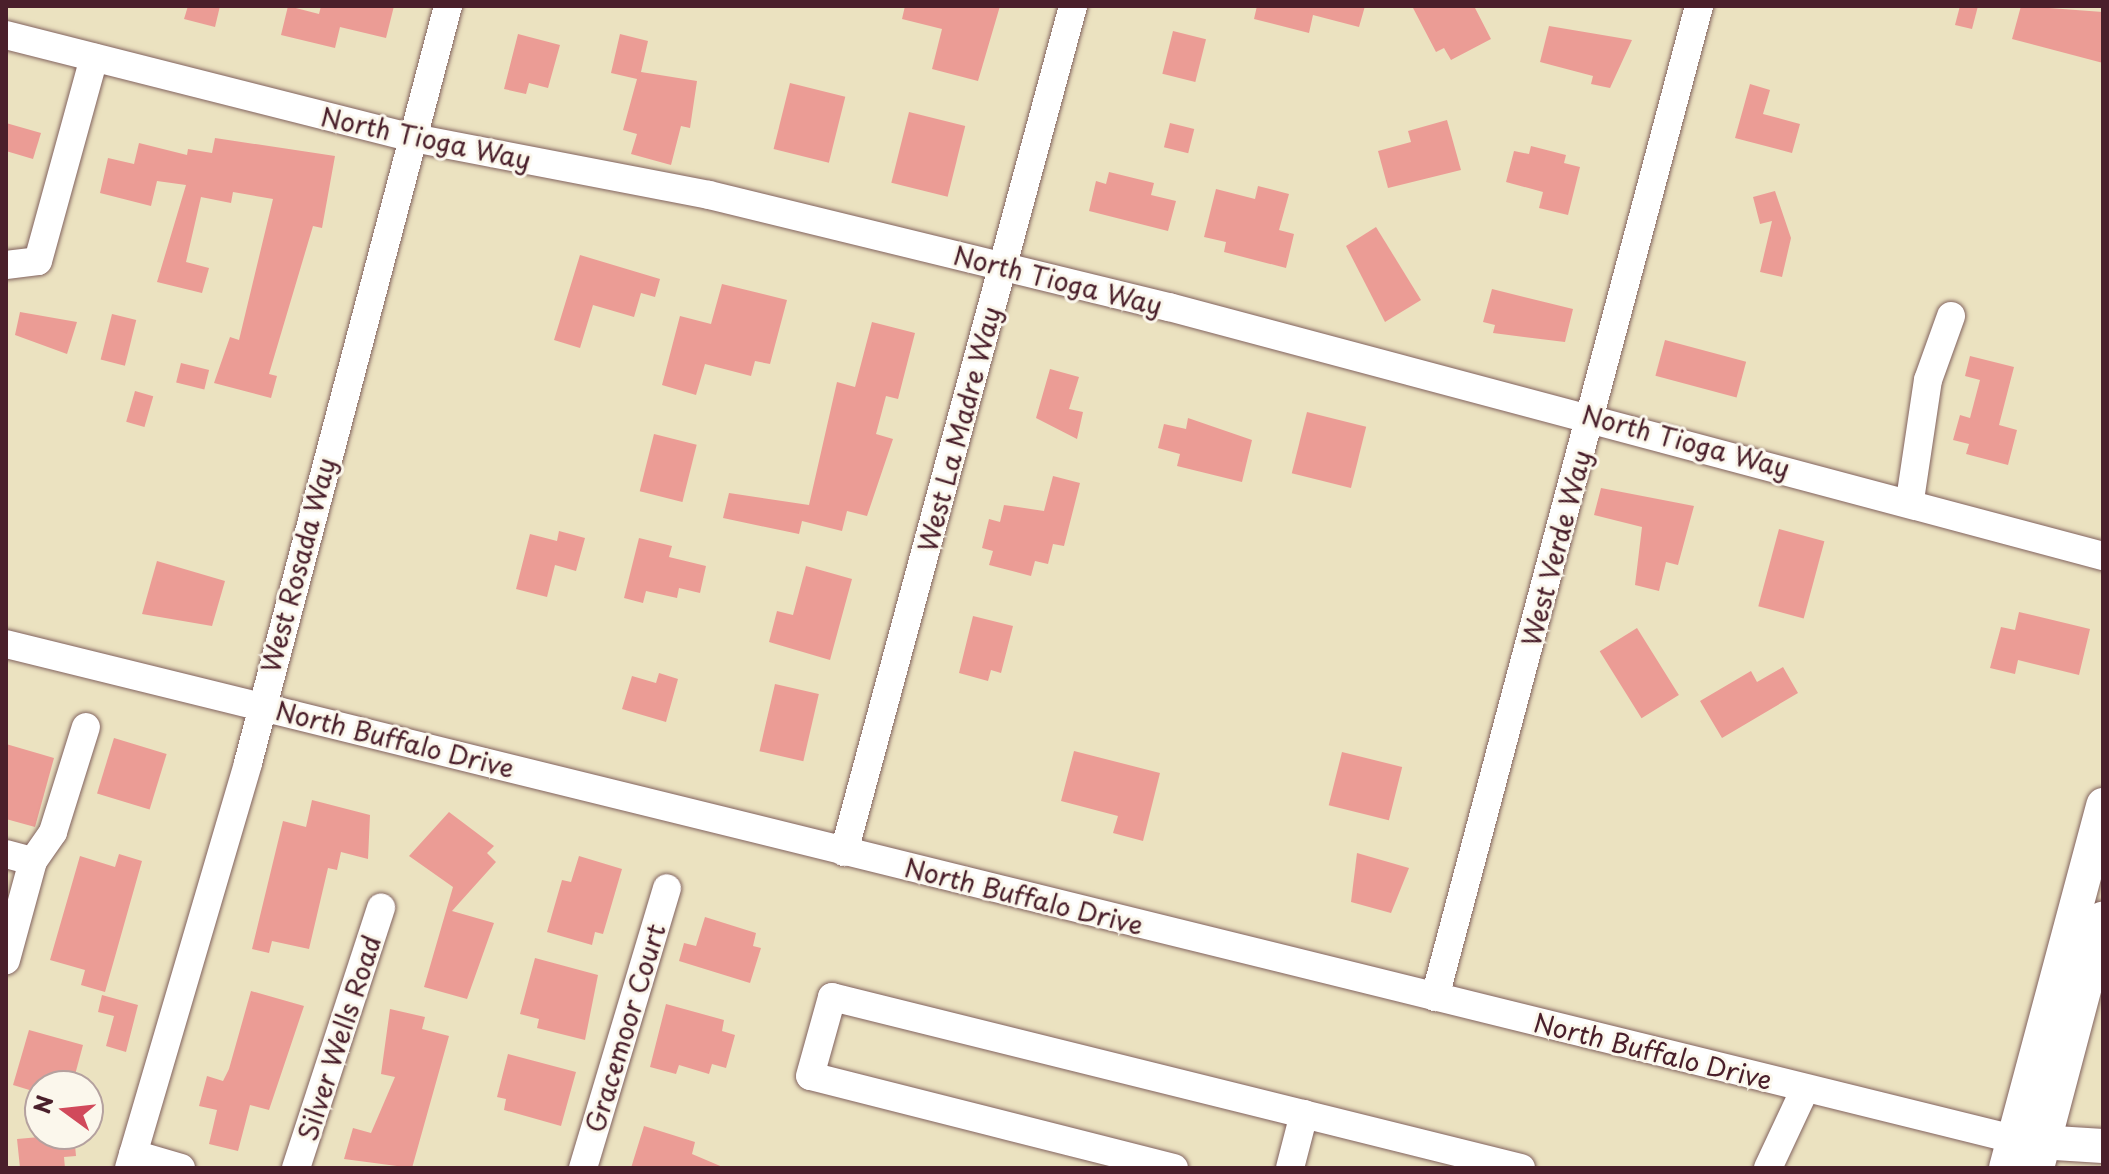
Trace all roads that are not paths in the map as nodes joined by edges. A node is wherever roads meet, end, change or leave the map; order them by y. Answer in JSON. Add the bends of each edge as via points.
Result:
{"nodes":[{"id":1,"x":448,"y":6,"type":"edge"},
{"id":2,"x":1073,"y":6,"type":"edge"},
{"id":3,"x":1699,"y":6,"type":"edge"},
{"id":4,"x":6,"y":35,"type":"edge"},
{"id":5,"x":94,"y":58,"type":"junction"},
{"id":6,"x":413,"y":138,"type":"junction"},
{"id":7,"x":6,"y":265,"type":"edge"},
{"id":8,"x":1003,"y":266,"type":"junction"},
{"id":9,"x":1951,"y":316,"type":"dead end"},
{"id":10,"x":1592,"y":416,"type":"junction"},
{"id":11,"x":1910,"y":500,"type":"junction"},
{"id":12,"x":2103,"y":556,"type":"edge"},
{"id":13,"x":6,"y":644,"type":"edge"},
{"id":14,"x":260,"y":707,"type":"junction"},
{"id":15,"x":86,"y":727,"type":"dead end"},
{"id":16,"x":2103,"y":805,"type":"edge"},
{"id":17,"x":844,"y":852,"type":"junction"},
{"id":18,"x":20,"y":857,"type":"edge"},
{"id":19,"x":667,"y":888,"type":"dead end"},
{"id":20,"x":381,"y":908,"type":"dead end"},
{"id":21,"x":2103,"y":919,"type":"edge"},
{"id":22,"x":6,"y":960,"type":"edge"},
{"id":23,"x":1435,"y":997,"type":"junction"},
{"id":24,"x":1805,"y":1089,"type":"junction"},
{"id":25,"x":1304,"y":1114,"type":"junction"},
{"id":26,"x":2103,"y":1146,"type":"edge"},
{"id":27,"x":2025,"y":1155,"type":"edge"},
{"id":28,"x":131,"y":1161,"type":"edge"},
{"id":29,"x":181,"y":1168,"type":"edge"},
{"id":30,"x":296,"y":1168,"type":"edge"},
{"id":31,"x":583,"y":1168,"type":"edge"},
{"id":32,"x":1174,"y":1168,"type":"edge"},
{"id":33,"x":1290,"y":1168,"type":"edge"},
{"id":34,"x":1521,"y":1168,"type":"edge"},
{"id":35,"x":1768,"y":1168,"type":"edge"},
{"id":36,"x":2069,"y":1168,"type":"edge"}],
"edges":[{"from":1,"to":6,"type":"street","name":"West Rosada Way"},
{"from":2,"to":8,"type":"street","name":"West La Madre Way"},
{"from":3,"to":10,"type":"street","name":"West Verde Way"},
{"from":4,"to":5,"type":"street","name":"North Tioga Way"},
{"from":5,"to":6,"type":"street","name":"North Tioga Way"},
{"from":5,"to":7,"type":"street","via":[[38,261]]},
{"from":6,"to":8,"type":"street","name":"North Tioga Way","via":[[709,195]]},
{"from":6,"to":14,"type":"street","name":"West Rosada Way"},
{"from":8,"to":10,"type":"street","name":"North Tioga Way"},
{"from":8,"to":17,"type":"street","name":"West La Madre Way"},
{"from":9,"to":11,"type":"street","via":[[1928,380]]},
{"from":10,"to":11,"type":"street","name":"North Tioga Way"},
{"from":10,"to":23,"type":"street","name":"West Verde Way"},
{"from":11,"to":12,"type":"street","name":"North Tioga Way"},
{"from":13,"to":14,"type":"street","name":"North Buffalo Drive"},
{"from":14,"to":17,"type":"street","name":"North Buffalo Drive"},
{"from":14,"to":28,"type":"street","name":"West Rosada Way"},
{"from":15,"to":18,"type":"street","via":[[53,832]]},
{"from":16,"to":27,"type":"main road"},
{"from":17,"to":23,"type":"street","name":"North Buffalo Drive"},
{"from":18,"to":22,"type":"street"},
{"from":19,"to":31,"type":"street","name":"Gracemoor Court"},
{"from":20,"to":30,"type":"street","name":"Silver Wells Road"},
{"from":21,"to":27,"type":"main road"},
{"from":23,"to":24,"type":"street","name":"North Buffalo Drive"},
{"from":24,"to":27,"type":"street","name":"North Buffalo Drive"},
{"from":24,"to":35,"type":"street"},
{"from":25,"to":32,"type":"street","via":[[832,997],[810,1076]]},
{"from":25,"to":33,"type":"street"},
{"from":25,"to":34,"type":"street"},
{"from":26,"to":27,"type":"main road","name":"North Buffalo Drive"},
{"from":27,"to":36,"type":"main road","name":"North Buffalo Drive"},
{"from":28,"to":29,"type":"street"}]}
